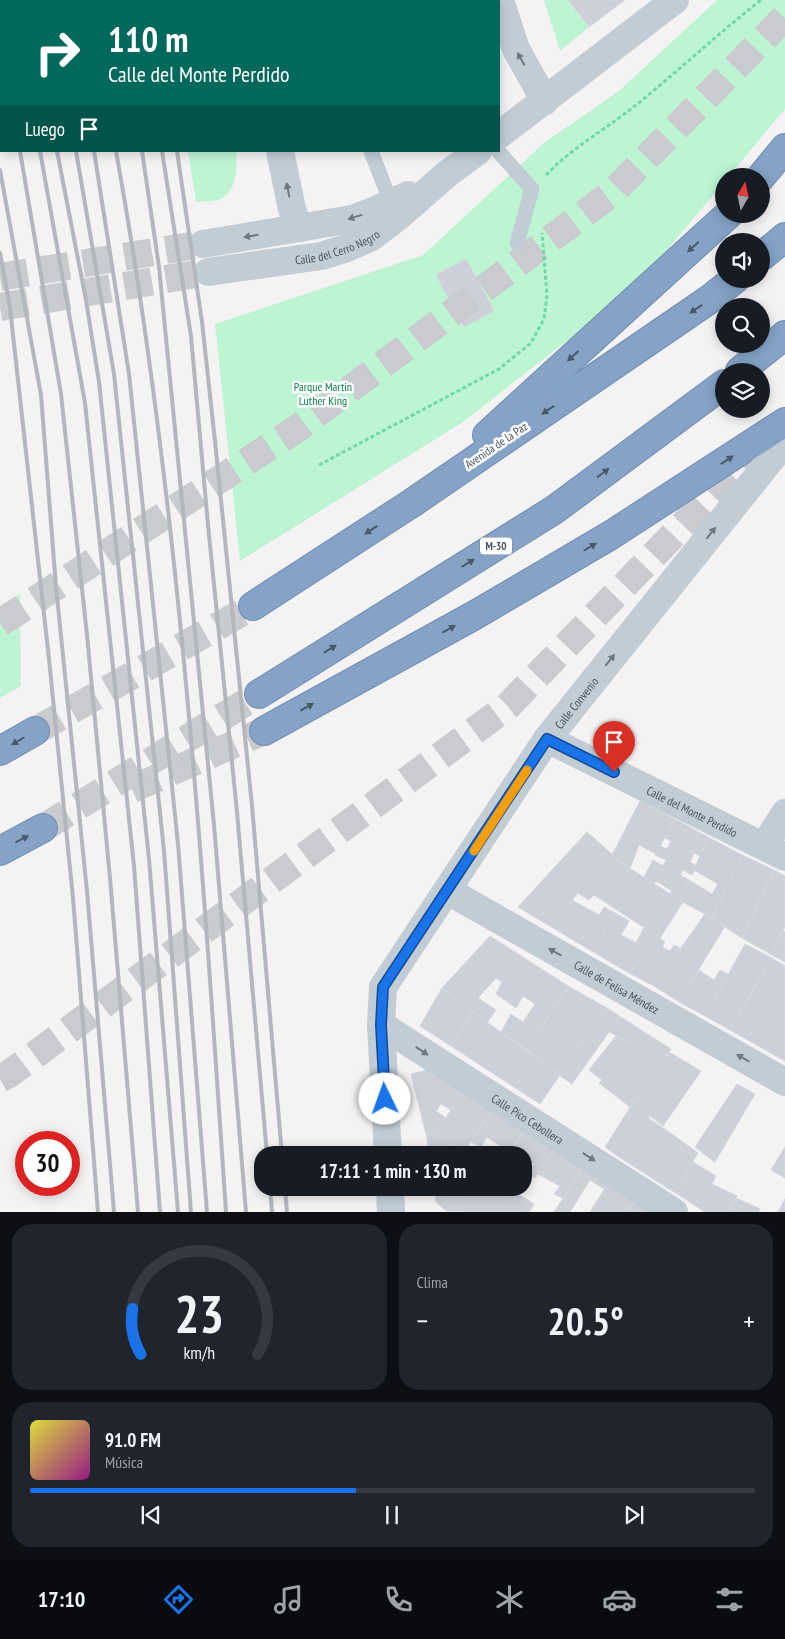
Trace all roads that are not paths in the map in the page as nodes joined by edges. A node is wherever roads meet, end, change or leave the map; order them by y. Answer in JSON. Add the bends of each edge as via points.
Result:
{"nodes":[{"id":1,"x":500,"y":0,"type":"edge"},
{"id":2,"x":675,"y":0,"type":"edge"},
{"id":3,"x":545,"y":101,"type":"junction"},
{"id":4,"x":500,"y":135,"type":"edge"},
{"id":5,"x":785,"y":148,"type":"edge"},
{"id":6,"x":280,"y":152,"type":"edge"},
{"id":7,"x":372,"y":152,"type":"edge"},
{"id":8,"x":477,"y":152,"type":"edge"},
{"id":9,"x":499,"y":152,"type":"edge"},
{"id":10,"x":768,"y":168,"type":"edge"},
{"id":11,"x":447,"y":174,"type":"junction"},
{"id":12,"x":391,"y":202,"type":"junction"},
{"id":13,"x":719,"y":223,"type":"edge"},
{"id":14,"x":299,"y":228,"type":"junction"},
{"id":15,"x":785,"y":237,"type":"edge"},
{"id":16,"x":518,"y":243,"type":"dead end"},
{"id":17,"x":203,"y":244,"type":"tunnel mouth"},
{"id":18,"x":770,"y":250,"type":"edge"},
{"id":19,"x":208,"y":272,"type":"tunnel mouth"},
{"id":20,"x":724,"y":288,"type":"edge"},
{"id":21,"x":785,"y":335,"type":"edge"},
{"id":22,"x":750,"y":363,"type":"edge"},
{"id":23,"x":715,"y":391,"type":"edge"},
{"id":24,"x":785,"y":422,"type":"edge"},
{"id":25,"x":785,"y":443,"type":"edge"},
{"id":26,"x":412,"y":503,"type":"junction"},
{"id":27,"x":253,"y":606,"type":"tunnel mouth"},
{"id":28,"x":259,"y":694,"type":"tunnel mouth"},
{"id":29,"x":35,"y":731,"type":"tunnel mouth"},
{"id":30,"x":264,"y":731,"type":"tunnel mouth"},
{"id":31,"x":547,"y":739,"type":"junction"},
{"id":32,"x":0,"y":752,"type":"edge"},
{"id":33,"x":785,"y":813,"type":"edge"},
{"id":34,"x":43,"y":828,"type":"tunnel mouth"},
{"id":35,"x":0,"y":851,"type":"edge"},
{"id":36,"x":774,"y":852,"type":"edge"},
{"id":37,"x":448,"y":891,"type":"junction"},
{"id":38,"x":381,"y":1025,"type":"junction"},
{"id":39,"x":785,"y":1082,"type":"edge"},
{"id":40,"x":388,"y":1146,"type":"edge"},
{"id":41,"x":674,"y":1212,"type":"edge"}],
"edges":[{"from":3,"to":1,"type":"street","one_way":true,"via":[[516,49]]},
{"from":2,"to":3,"type":"street"},
{"from":3,"to":4,"type":"street"},
{"from":5,"to":10,"type":"highway"},
{"from":14,"to":6,"type":"street","one_way":true},
{"from":7,"to":12,"type":"lane"},
{"from":8,"to":11,"type":"street","name":"Calle del Cerro Negro"},
{"from":9,"to":16,"type":"lane","via":[[532,189]]},
{"from":11,"to":12,"type":"street","name":"Calle del Cerro Negro"},
{"from":11,"to":19,"type":"street","name":"Calle del Cerro Negro","via":[[400,216],[370,238],[347,248],[321,256]]},
{"from":12,"to":14,"type":"street","name":"Calle del Cerro Negro","one_way":true,"via":[[352,218]]},
{"from":13,"to":26,"type":"highway","one_way":true},
{"from":14,"to":17,"type":"street","name":"Calle del Cerro Negro","one_way":true},
{"from":15,"to":18,"type":"highway"},
{"from":20,"to":26,"type":"highway","name":"Avenida de la Paz","one_way":true},
{"from":21,"to":22,"type":"highway"},
{"from":28,"to":23,"type":"highway","number":"M-30","one_way":true,"via":[[554,510]]},
{"from":30,"to":24,"type":"highway","one_way":true,"via":[[474,615],[610,535]]},
{"from":31,"to":25,"type":"street","name":"Calle Convenio","one_way":true},
{"from":26,"to":27,"type":"highway","name":"Avenida de la Paz","one_way":true},
{"from":29,"to":32,"type":"highway","one_way":true},
{"from":31,"to":36,"type":"street","name":"Calle del Monte Perdido"},
{"from":31,"to":37,"type":"street","name":"Calle Convenio"},
{"from":33,"to":36,"type":"street"},
{"from":35,"to":34,"type":"highway","one_way":true},
{"from":37,"to":38,"type":"street","name":"Calle Convenio","via":[[383,987]]},
{"from":39,"to":37,"type":"street","name":"Calle de Felisa Méndez","one_way":true},
{"from":38,"to":40,"type":"street","name":"Calle Convenio"},
{"from":38,"to":41,"type":"street","name":"Calle Pico Cebollera","one_way":true}]}
